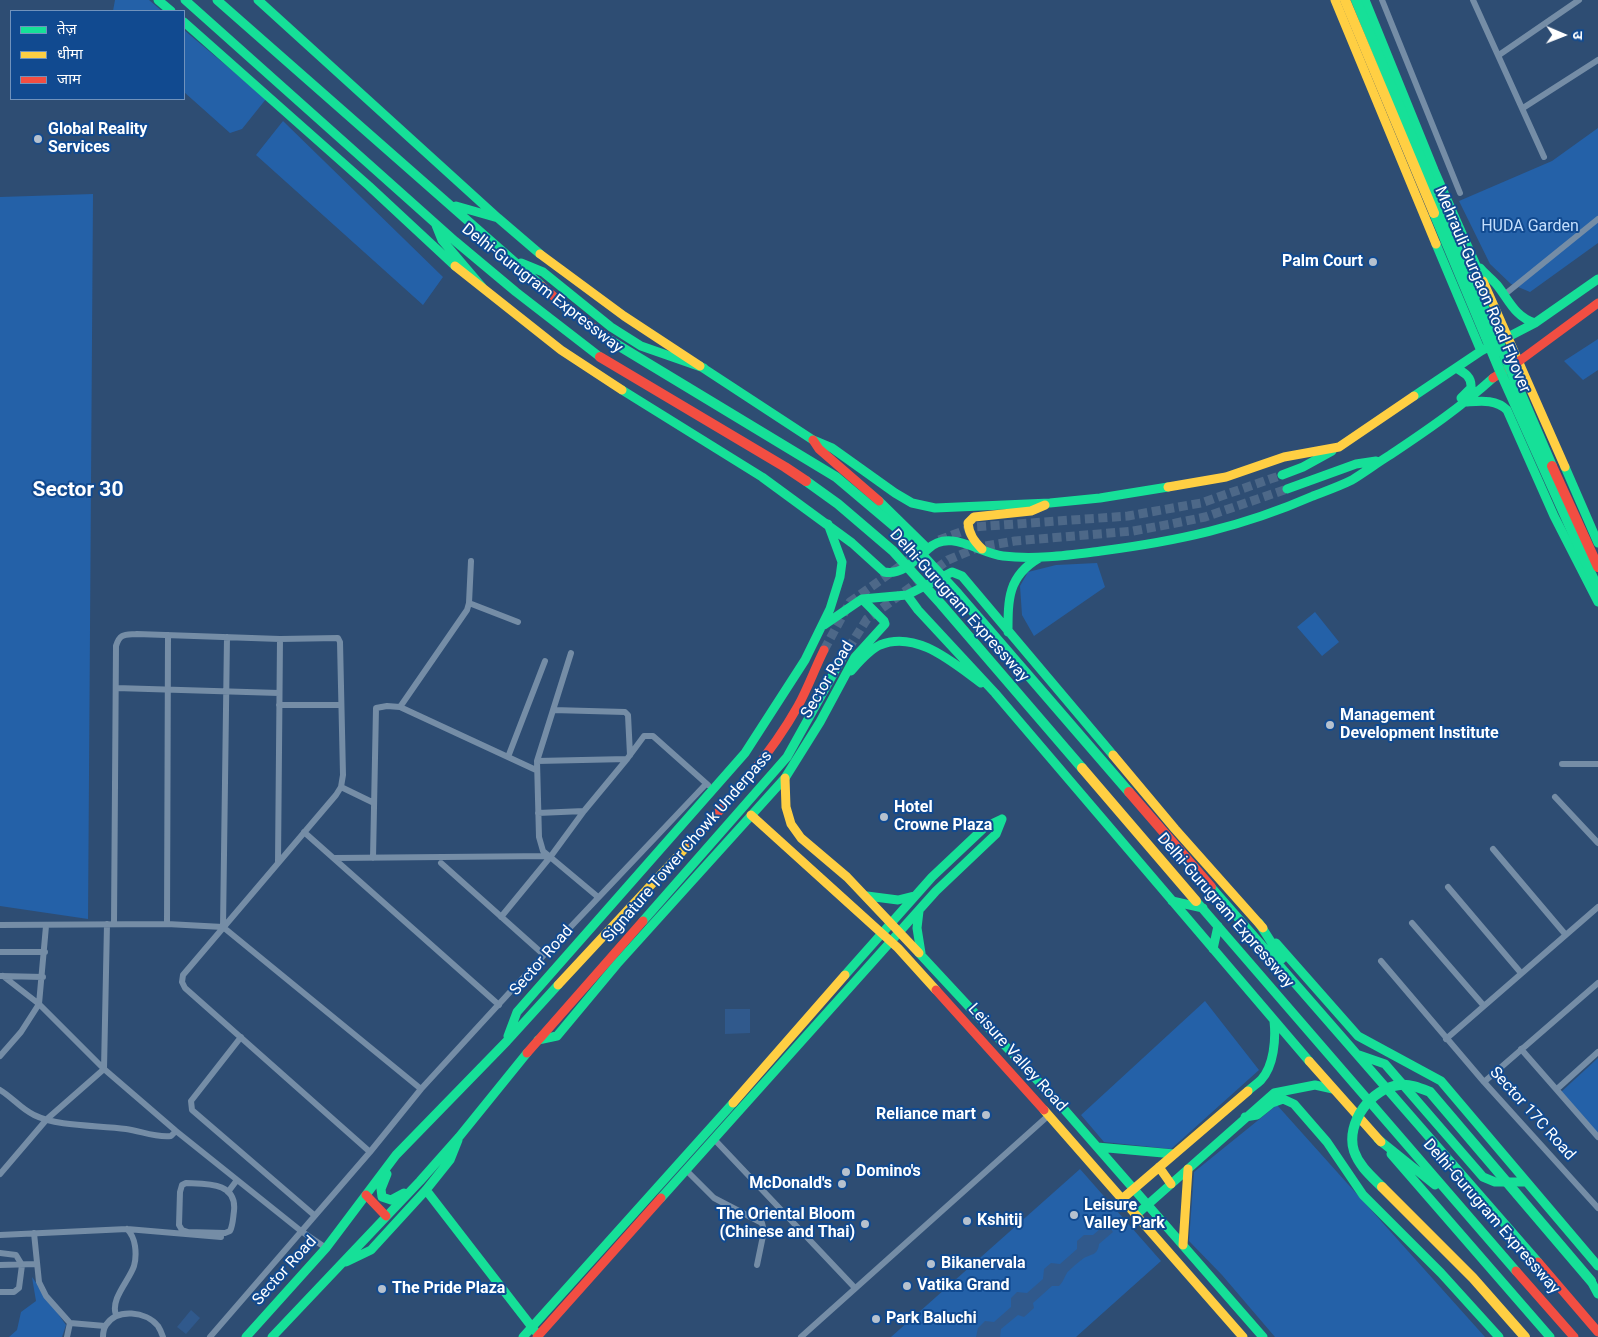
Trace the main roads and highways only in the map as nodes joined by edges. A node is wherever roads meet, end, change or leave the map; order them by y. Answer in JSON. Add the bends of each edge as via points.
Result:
{"nodes":[{"id":1,"x":158,"y":0,"type":"edge"},
{"id":2,"x":185,"y":0,"type":"edge"},
{"id":3,"x":217,"y":0,"type":"edge"},
{"id":4,"x":258,"y":0,"type":"edge"},
{"id":5,"x":1335,"y":0,"type":"edge"},
{"id":6,"x":1345,"y":0,"type":"edge"},
{"id":7,"x":1356,"y":0,"type":"edge"},
{"id":8,"x":1365,"y":0,"type":"edge"},
{"id":9,"x":170,"y":10,"type":"edge"},
{"id":10,"x":185,"y":23,"type":"edge"},
{"id":11,"x":452,"y":205,"type":"junction"},
{"id":12,"x":498,"y":218,"type":"junction"},
{"id":13,"x":436,"y":225,"type":"junction"},
{"id":14,"x":517,"y":262,"type":"junction"},
{"id":15,"x":1476,"y":265,"type":"junction"},
{"id":16,"x":1598,"y":279,"type":"edge"},
{"id":17,"x":482,"y":287,"type":"junction"},
{"id":18,"x":1489,"y":297,"type":"junction"},
{"id":19,"x":1598,"y":303,"type":"edge"},
{"id":20,"x":1464,"y":308,"type":"junction"},
{"id":21,"x":1535,"y":324,"type":"junction"},
{"id":22,"x":1507,"y":339,"type":"junction"},
{"id":23,"x":1482,"y":352,"type":"junction"},
{"id":24,"x":1518,"y":362,"type":"junction"},
{"id":25,"x":704,"y":368,"type":"junction"},
{"id":26,"x":1456,"y":368,"type":"junction"},
{"id":27,"x":1466,"y":402,"type":"junction"},
{"id":28,"x":1538,"y":407,"type":"junction"},
{"id":29,"x":1512,"y":421,"type":"junction"},
{"id":30,"x":1425,"y":432,"type":"junction"},
{"id":31,"x":813,"y":440,"type":"junction"},
{"id":32,"x":1339,"y":447,"type":"junction"},
{"id":33,"x":1379,"y":460,"type":"junction"},
{"id":34,"x":1282,"y":476,"type":"tunnel mouth"},
{"id":35,"x":1286,"y":489,"type":"tunnel mouth"},
{"id":36,"x":1050,"y":503,"type":"junction"},
{"id":37,"x":828,"y":524,"type":"junction"},
{"id":38,"x":1597,"y":537,"type":"edge"},
{"id":39,"x":928,"y":549,"type":"junction"},
{"id":40,"x":985,"y":552,"type":"junction"},
{"id":41,"x":1040,"y":558,"type":"junction"},
{"id":42,"x":1598,"y":567,"type":"edge"},
{"id":43,"x":1598,"y":589,"type":"edge"},
{"id":44,"x":907,"y":595,"type":"junction"},
{"id":45,"x":862,"y":599,"type":"junction"},
{"id":46,"x":1598,"y":602,"type":"edge"},
{"id":47,"x":822,"y":626,"type":"junction"},
{"id":48,"x":1008,"y":632,"type":"junction"},
{"id":49,"x":824,"y":650,"type":"tunnel mouth"},
{"id":50,"x":841,"y":660,"type":"tunnel mouth"},
{"id":51,"x":846,"y":675,"type":"junction"},
{"id":52,"x":995,"y":693,"type":"junction"},
{"id":53,"x":785,"y":778,"type":"junction"},
{"id":54,"x":751,"y":815,"type":"junction"},
{"id":55,"x":867,"y":896,"type":"junction"},
{"id":56,"x":914,"y":896,"type":"junction"},
{"id":57,"x":1172,"y":901,"type":"junction"},
{"id":58,"x":1199,"y":904,"type":"junction"},
{"id":59,"x":919,"y":911,"type":"junction"},
{"id":60,"x":892,"y":923,"type":"junction"},
{"id":61,"x":1259,"y":923,"type":"junction"},
{"id":62,"x":1218,"y":926,"type":"junction"},
{"id":63,"x":882,"y":932,"type":"junction"},
{"id":64,"x":900,"y":932,"type":"junction"},
{"id":65,"x":892,"y":941,"type":"junction"},
{"id":66,"x":1213,"y":949,"type":"junction"},
{"id":67,"x":921,"y":954,"type":"junction"},
{"id":68,"x":1303,"y":992,"type":"junction"},
{"id":69,"x":1274,"y":1020,"type":"junction"},
{"id":70,"x":538,"y":1040,"type":"junction"},
{"id":71,"x":507,"y":1041,"type":"junction"},
{"id":72,"x":1358,"y":1054,"type":"junction"},
{"id":73,"x":1333,"y":1089,"type":"junction"},
{"id":74,"x":1245,"y":1118,"type":"junction"},
{"id":75,"x":459,"y":1137,"type":"junction"},
{"id":76,"x":1378,"y":1138,"type":"junction"},
{"id":77,"x":1097,"y":1147,"type":"junction"},
{"id":78,"x":1174,"y":1154,"type":"junction"},
{"id":79,"x":396,"y":1155,"type":"junction"},
{"id":80,"x":1159,"y":1168,"type":"junction"},
{"id":81,"x":1188,"y":1169,"type":"junction"},
{"id":82,"x":420,"y":1181,"type":"junction"},
{"id":83,"x":1526,"y":1182,"type":"junction"},
{"id":84,"x":1171,"y":1184,"type":"junction"},
{"id":85,"x":1134,"y":1189,"type":"junction"},
{"id":86,"x":426,"y":1190,"type":"junction"},
{"id":87,"x":366,"y":1196,"type":"junction"},
{"id":88,"x":1122,"y":1199,"type":"junction"},
{"id":89,"x":1458,"y":1203,"type":"junction"},
{"id":90,"x":1148,"y":1205,"type":"junction"},
{"id":91,"x":1136,"y":1215,"type":"junction"},
{"id":92,"x":386,"y":1216,"type":"junction"},
{"id":93,"x":1183,"y":1245,"type":"junction"},
{"id":94,"x":340,"y":1265,"type":"junction"},
{"id":95,"x":1598,"y":1266,"type":"edge"},
{"id":96,"x":1594,"y":1284,"type":"edge"},
{"id":97,"x":1598,"y":1294,"type":"edge"},
{"id":98,"x":1598,"y":1332,"type":"edge"},
{"id":99,"x":537,"y":1334,"type":"edge"},
{"id":100,"x":246,"y":1337,"type":"edge"},
{"id":101,"x":272,"y":1337,"type":"edge"},
{"id":102,"x":523,"y":1337,"type":"edge"},
{"id":103,"x":1244,"y":1337,"type":"edge"},
{"id":104,"x":1263,"y":1337,"type":"edge"},
{"id":105,"x":1499,"y":1337,"type":"edge"},
{"id":106,"x":1525,"y":1337,"type":"edge"},
{"id":107,"x":1550,"y":1337,"type":"edge"},
{"id":108,"x":1574,"y":1337,"type":"edge"}],
"edges":[{"from":1,"to":9,"type":"main road"},
{"from":2,"to":13,"type":"main road","name":"Delhi-Gurugram Expressway"},
{"from":3,"to":11,"type":"main road","name":"Delhi-Gurugram Expressway"},
{"from":4,"to":12,"type":"main road"},
{"from":5,"to":20,"type":"main road"},
{"from":6,"to":43,"type":"main road","name":"Mehrauli-Gurgaon Road Flyover","bridge":true,"via":[[1500,371]]},
{"from":7,"to":42,"type":"main road","name":"Mehrauli-Gurgaon Road Flyover","bridge":true,"via":[[1448,225],[1571,512]]},
{"from":8,"to":15,"type":"main road"},
{"from":10,"to":17,"type":"main road","via":[[369,186],[448,261]]},
{"from":11,"to":12,"type":"main road"},
{"from":11,"to":14,"type":"main road","name":"Delhi-Gurugram Expressway"},
{"from":12,"to":25,"type":"main road","via":[[544,257],[611,306]]},
{"from":13,"to":17,"type":"main road","via":[[442,240]]},
{"from":13,"to":58,"type":"main road","name":"Delhi-Gurugram Expressway","bridge":true,"via":[[600,357],[785,467],[838,504],[894,552]]},
{"from":14,"to":25,"type":"main road","via":[[543,272],[614,329],[641,346]]},
{"from":14,"to":68,"type":"main road","name":"Delhi-Gurugram Expressway","bridge":true,"via":[[560,302],[611,341],[836,477],[900,531]]},
{"from":15,"to":18,"type":"main road"},
{"from":15,"to":21,"type":"main road","via":[[1497,285],[1518,315]]},
{"from":16,"to":21,"type":"main road"},
{"from":17,"to":37,"type":"main road","via":[[561,350],[762,477]]},
{"from":18,"to":20,"type":"main road"},
{"from":18,"to":22,"type":"main road"},
{"from":19,"to":24,"type":"main road"},
{"from":20,"to":23,"type":"main road"},
{"from":21,"to":22,"type":"main road"},
{"from":22,"to":23,"type":"main road"},
{"from":22,"to":24,"type":"main road"},
{"from":23,"to":26,"type":"main road"},
{"from":24,"to":27,"type":"main road","via":[[1493,378]]},
{"from":24,"to":28,"type":"main road"},
{"from":25,"to":31,"type":"main road"},
{"from":26,"to":30,"type":"main road","via":[[1468,375],[1471,388]]},
{"from":26,"to":32,"type":"main road"},
{"from":27,"to":29,"type":"main road","via":[[1497,403],[1505,407]]},
{"from":27,"to":30,"type":"main road"},
{"from":28,"to":29,"type":"main road"},
{"from":28,"to":38,"type":"main road"},
{"from":29,"to":46,"type":"main road","via":[[1554,516]]},
{"from":30,"to":33,"type":"main road"},
{"from":31,"to":36,"type":"main road","via":[[832,448],[912,503],[935,508]]},
{"from":31,"to":39,"type":"main road"},
{"from":32,"to":34,"type":"main road"},
{"from":32,"to":36,"type":"main road","via":[[1284,457],[1226,477]]},
{"from":33,"to":35,"type":"main road","via":[[1356,464]]},
{"from":33,"to":41,"type":"main road","via":[[1352,480],[1244,523],[1156,544]]},
{"from":36,"to":40,"type":"main road","via":[[1031,511],[974,517],[968,523],[968,532]]},
{"from":37,"to":39,"type":"main road","via":[[890,574],[898,572]]},
{"from":37,"to":47,"type":"main road","via":[[842,562],[835,596]]},
{"from":39,"to":40,"type":"main road","via":[[944,540],[957,541]]},
{"from":40,"to":41,"type":"main road"},
{"from":41,"to":48,"type":"main road","via":[[1017,576],[1011,590]]},
{"from":44,"to":45,"type":"main road"},
{"from":44,"to":48,"type":"main road","via":[[952,572],[959,574]]},
{"from":44,"to":52,"type":"main road"},
{"from":45,"to":47,"type":"main road","name":"Sector Road"},
{"from":45,"to":51,"type":"main road","name":"Sector Road","via":[[885,624],[855,658]]},
{"from":47,"to":71,"type":"main road","name":"Sector Road","via":[[745,753],[709,787],[517,1012]]},
{"from":48,"to":61,"type":"main road"},
{"from":49,"to":71,"type":"main road","name":"Signature Tower Chowk Underpass","via":[[798,706],[730,800]]},
{"from":50,"to":70,"type":"main road","name":"Signature Tower Chowk Underpass","via":[[787,757]]},
{"from":51,"to":52,"type":"main road","via":[[878,646],[895,642],[914,643],[932,650]]},
{"from":51,"to":53,"type":"main road","name":"Sector Road"},
{"from":52,"to":57,"type":"main road"},
{"from":53,"to":54,"type":"main road","name":"Sector Road"},
{"from":53,"to":55,"type":"main road","name":"Leisure Valley Road","via":[[786,807],[791,824],[801,838]]},
{"from":54,"to":63,"type":"main road","name":"Leisure Valley Road"},
{"from":54,"to":70,"type":"main road","name":"Sector Road","via":[[617,964],[558,1036]]},
{"from":55,"to":56,"type":"main road","via":[[898,900]]},
{"from":55,"to":60,"type":"main road","name":"Leisure Valley Road"},
{"from":56,"to":59,"type":"main road","via":[[985,826],[1002,819],[996,834]]},
{"from":56,"to":60,"type":"main road"},
{"from":57,"to":58,"type":"main road"},
{"from":57,"to":66,"type":"main road"},
{"from":58,"to":62,"type":"main road","name":"Delhi-Gurugram Expressway"},
{"from":59,"to":64,"type":"main road"},
{"from":59,"to":67,"type":"main road"},
{"from":60,"to":63,"type":"main road"},
{"from":60,"to":64,"type":"main road","name":"Leisure Valley Road"},
{"from":61,"to":68,"type":"main road"},
{"from":61,"to":83,"type":"main road","via":[[1358,1036],[1440,1082]]},
{"from":62,"to":66,"type":"main road"},
{"from":62,"to":89,"type":"main road","name":"Delhi-Gurugram Expressway"},
{"from":63,"to":65,"type":"main road","name":"Leisure Valley Road"},
{"from":63,"to":99,"type":"main road"},
{"from":64,"to":65,"type":"main road"},
{"from":64,"to":67,"type":"main road","name":"Leisure Valley Road"},
{"from":65,"to":88,"type":"main road","name":"Leisure Valley Road"},
{"from":65,"to":99,"type":"main road"},
{"from":66,"to":69,"type":"main road"},
{"from":67,"to":77,"type":"main road","name":"Leisure Valley Road"},
{"from":68,"to":72,"type":"main road","name":"Delhi-Gurugram Expressway"},
{"from":69,"to":73,"type":"main road"},
{"from":69,"to":78,"type":"main road","via":[[1271,1062],[1262,1079]]},
{"from":70,"to":75,"type":"main road"},
{"from":71,"to":79,"type":"main road","name":"Sector Road"},
{"from":72,"to":83,"type":"main road","via":[[1385,1064],[1483,1177],[1496,1182]]},
{"from":72,"to":98,"type":"main road","name":"Delhi-Gurugram Expressway"},
{"from":73,"to":74,"type":"main road","via":[[1315,1085],[1280,1091],[1265,1099]]},
{"from":73,"to":76,"type":"main road"},
{"from":74,"to":81,"type":"main road"},
{"from":74,"to":105,"type":"main road","via":[[1258,1115],[1272,1103],[1283,1099],[1294,1104],[1327,1142],[1363,1195]]},
{"from":75,"to":82,"type":"main road"},
{"from":75,"to":86,"type":"main road","via":[[450,1160]]},
{"from":76,"to":89,"type":"main road"},
{"from":76,"to":107,"type":"main road"},
{"from":77,"to":78,"type":"main road"},
{"from":77,"to":85,"type":"main road","name":"Leisure Valley Road"},
{"from":78,"to":80,"type":"main road"},
{"from":79,"to":82,"type":"main road","via":[[380,1189],[382,1198],[394,1200]]},
{"from":79,"to":87,"type":"main road","name":"Sector Road"},
{"from":80,"to":84,"type":"main road"},
{"from":80,"to":85,"type":"main road"},
{"from":81,"to":84,"type":"main road"},
{"from":81,"to":93,"type":"main road"},
{"from":82,"to":92,"type":"main road"},
{"from":83,"to":95,"type":"main road"},
{"from":84,"to":90,"type":"main road"},
{"from":85,"to":88,"type":"main road"},
{"from":85,"to":90,"type":"main road","name":"Leisure Valley Road"},
{"from":86,"to":94,"type":"main road","via":[[371,1250]]},
{"from":86,"to":99,"type":"main road"},
{"from":87,"to":92,"type":"main road"},
{"from":87,"to":100,"type":"main road","name":"Sector Road","via":[[326,1248]]},
{"from":88,"to":91,"type":"main road","name":"Leisure Valley Road"},
{"from":89,"to":108,"type":"main road","name":"Delhi-Gurugram Expressway"},
{"from":90,"to":91,"type":"main road"},
{"from":90,"to":93,"type":"main road","name":"Leisure Valley Road"},
{"from":91,"to":103,"type":"main road","name":"Leisure Valley Road"},
{"from":92,"to":94,"type":"main road"},
{"from":93,"to":104,"type":"main road","name":"Leisure Valley Road"},
{"from":94,"to":101,"type":"main road"},
{"from":96,"to":97,"type":"main road"},
{"from":96,"to":106,"type":"main road","bridge":true,"via":[[1430,1092],[1396,1085],[1375,1095],[1363,1108],[1354,1126],[1352,1146],[1362,1167],[1473,1278]]},
{"from":99,"to":102,"type":"main road"}]}
